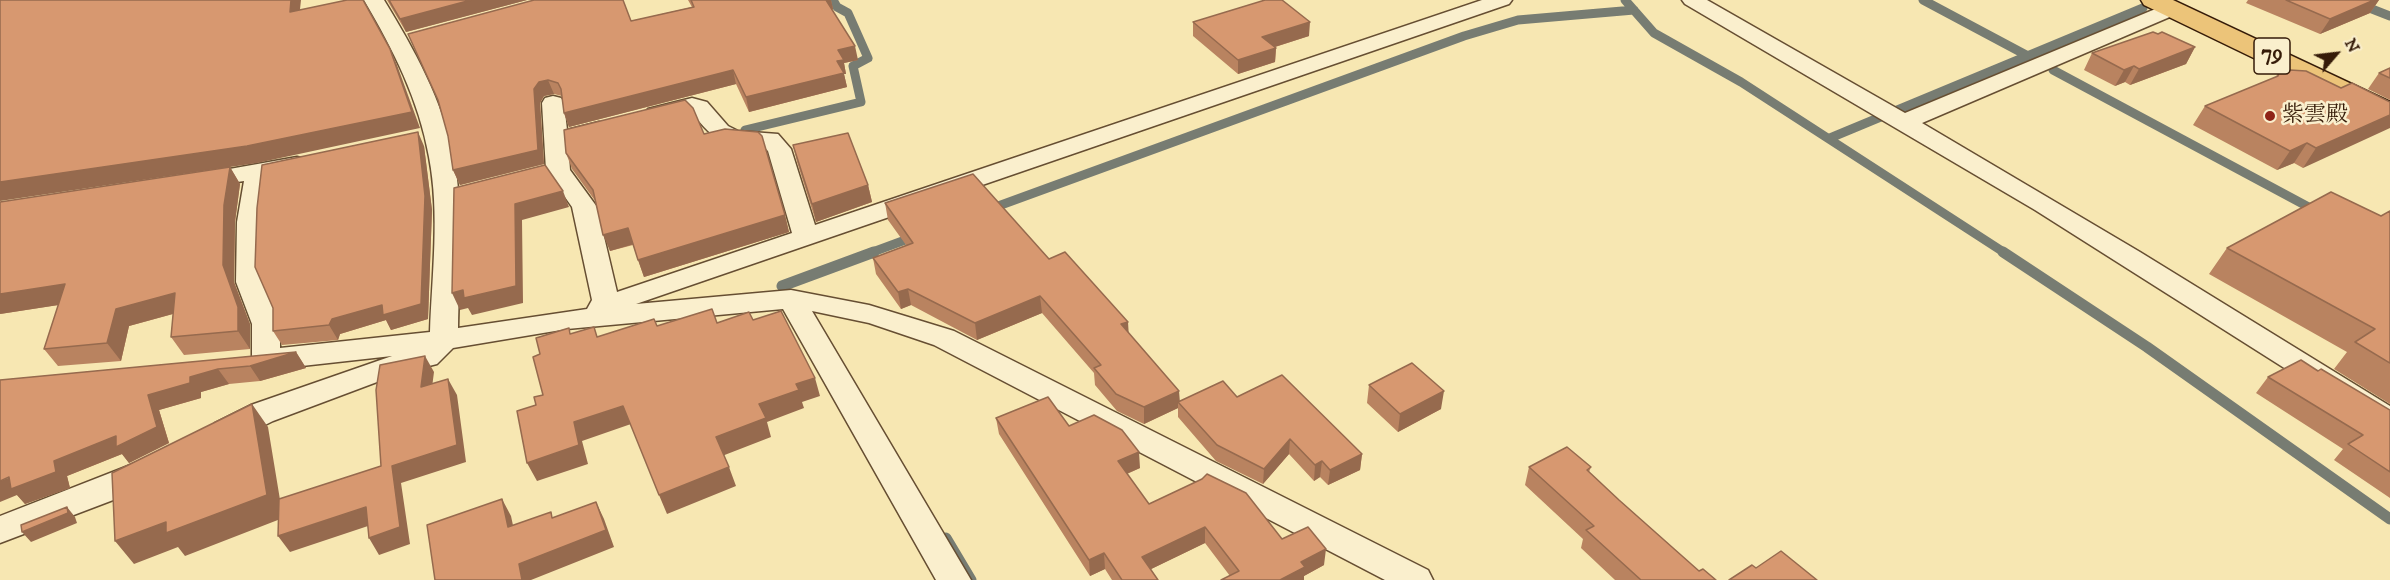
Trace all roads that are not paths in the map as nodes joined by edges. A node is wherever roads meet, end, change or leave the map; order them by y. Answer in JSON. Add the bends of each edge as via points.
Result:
{"nodes":[{"id":1,"x":374,"y":0,"type":"edge"},
{"id":2,"x":1502,"y":0,"type":"edge"},
{"id":3,"x":1692,"y":0,"type":"edge"},
{"id":4,"x":2169,"y":3,"type":"edge"},
{"id":5,"x":423,"y":37,"type":"edge"},
{"id":6,"x":400,"y":43,"type":"junction"},
{"id":7,"x":2390,"y":98,"type":"edge"},
{"id":8,"x":553,"y":103,"type":"dead end"},
{"id":9,"x":2390,"y":113,"type":"edge"},
{"id":10,"x":1896,"y":116,"type":"junction"},
{"id":11,"x":557,"y":140,"type":"junction"},
{"id":12,"x":324,"y":158,"type":"edge"},
{"id":13,"x":257,"y":172,"type":"junction"},
{"id":14,"x":176,"y":184,"type":"edge"},
{"id":15,"x":806,"y":236,"type":"junction"},
{"id":16,"x":791,"y":299,"type":"junction"},
{"id":17,"x":606,"y":304,"type":"junction"},
{"id":18,"x":567,"y":320,"type":"junction"},
{"id":19,"x":444,"y":340,"type":"junction"},
{"id":20,"x":266,"y":360,"type":"junction"},
{"id":21,"x":232,"y":363,"type":"edge"},
{"id":22,"x":2390,"y":420,"type":"edge"},
{"id":23,"x":200,"y":444,"type":"edge"},
{"id":24,"x":170,"y":459,"type":"edge"},
{"id":25,"x":0,"y":530,"type":"edge"},
{"id":26,"x":954,"y":580,"type":"edge"},
{"id":27,"x":1416,"y":580,"type":"edge"}],
"edges":[{"from":1,"to":6,"type":"street"},
{"from":2,"to":15,"type":"street"},
{"from":3,"to":10,"type":"street"},
{"from":4,"to":7,"type":"main road","number":"79"},
{"from":4,"to":9,"type":"main road","number":"79"},
{"from":4,"to":10,"type":"street"},
{"from":5,"to":6,"type":"street"},
{"from":6,"to":19,"type":"street","via":[[425,136],[457,196]]},
{"from":8,"to":11,"type":"street"},
{"from":10,"to":22,"type":"street","via":[[2206,302]]},
{"from":11,"to":15,"type":"street","via":[[692,105],[699,107],[720,131],[733,138],[770,139],[779,149]]},
{"from":11,"to":17,"type":"street","via":[[547,173],[584,207]]},
{"from":12,"to":13,"type":"street"},
{"from":13,"to":14,"type":"street"},
{"from":13,"to":20,"type":"street","via":[[250,222],[249,282],[266,324]]},
{"from":15,"to":17,"type":"street"},
{"from":16,"to":18,"type":"street"},
{"from":16,"to":26,"type":"street"},
{"from":16,"to":27,"type":"street","via":[[895,320],[944,338]]},
{"from":17,"to":18,"type":"street"},
{"from":18,"to":19,"type":"street"},
{"from":19,"to":20,"type":"street"},
{"from":19,"to":23,"type":"street","via":[[428,357],[394,365],[262,413]]},
{"from":20,"to":21,"type":"street"},
{"from":24,"to":25,"type":"street","via":[[118,485]]}]}
